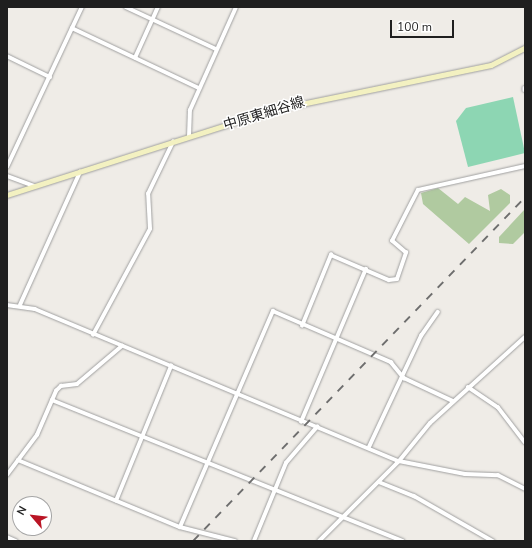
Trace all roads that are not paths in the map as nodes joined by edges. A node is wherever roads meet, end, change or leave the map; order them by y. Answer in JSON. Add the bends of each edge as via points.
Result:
{"nodes":[{"id":1,"x":82,"y":7,"type":"edge"},
{"id":2,"x":126,"y":7,"type":"edge"},
{"id":3,"x":158,"y":7,"type":"edge"},
{"id":4,"x":236,"y":7,"type":"edge"},
{"id":5,"x":153,"y":19,"type":"junction"},
{"id":6,"x":72,"y":28,"type":"junction"},
{"id":7,"x":525,"y":48,"type":"edge"},
{"id":8,"x":216,"y":49,"type":"junction"},
{"id":9,"x":7,"y":56,"type":"edge"},
{"id":10,"x":135,"y":58,"type":"junction"},
{"id":11,"x":50,"y":77,"type":"junction"},
{"id":12,"x":199,"y":88,"type":"junction"},
{"id":13,"x":189,"y":137,"type":"junction"},
{"id":14,"x":173,"y":142,"type":"junction"},
{"id":15,"x":525,"y":166,"type":"edge"},
{"id":16,"x":7,"y":167,"type":"edge"},
{"id":17,"x":80,"y":172,"type":"junction"},
{"id":18,"x":7,"y":176,"type":"edge"},
{"id":19,"x":35,"y":187,"type":"junction"},
{"id":20,"x":7,"y":195,"type":"edge"},
{"id":21,"x":366,"y":269,"type":"junction"},
{"id":22,"x":7,"y":305,"type":"edge"},
{"id":23,"x":20,"y":305,"type":"junction"},
{"id":24,"x":438,"y":312,"type":"dead end"},
{"id":25,"x":302,"y":326,"type":"junction"},
{"id":26,"x":92,"y":335,"type":"junction"},
{"id":27,"x":525,"y":338,"type":"edge"},
{"id":28,"x":337,"y":341,"type":"junction"},
{"id":29,"x":122,"y":346,"type":"junction"},
{"id":30,"x":171,"y":366,"type":"junction"},
{"id":31,"x":404,"y":378,"type":"junction"},
{"id":32,"x":468,"y":388,"type":"junction"},
{"id":33,"x":236,"y":394,"type":"junction"},
{"id":34,"x":52,"y":400,"type":"junction"},
{"id":35,"x":453,"y":401,"type":"junction"},
{"id":36,"x":301,"y":422,"type":"junction"},
{"id":37,"x":317,"y":427,"type":"junction"},
{"id":38,"x":142,"y":436,"type":"junction"},
{"id":39,"x":525,"y":442,"type":"edge"},
{"id":40,"x":369,"y":447,"type":"junction"},
{"id":41,"x":18,"y":460,"type":"junction"},
{"id":42,"x":399,"y":461,"type":"junction"},
{"id":43,"x":208,"y":463,"type":"junction"},
{"id":44,"x":7,"y":475,"type":"edge"},
{"id":45,"x":379,"y":482,"type":"junction"},
{"id":46,"x":524,"y":487,"type":"edge"},
{"id":47,"x":274,"y":491,"type":"junction"},
{"id":48,"x":116,"y":501,"type":"junction"},
{"id":49,"x":343,"y":517,"type":"junction"},
{"id":50,"x":180,"y":527,"type":"junction"},
{"id":51,"x":7,"y":537,"type":"edge"},
{"id":52,"x":16,"y":541,"type":"edge"},
{"id":53,"x":235,"y":541,"type":"edge"},
{"id":54,"x":254,"y":541,"type":"edge"},
{"id":55,"x":319,"y":541,"type":"edge"},
{"id":56,"x":403,"y":541,"type":"edge"},
{"id":57,"x":493,"y":541,"type":"edge"}],
"edges":[{"from":1,"to":6,"type":"street"},
{"from":2,"to":5,"type":"street"},
{"from":3,"to":5,"type":"street"},
{"from":4,"to":8,"type":"street"},
{"from":5,"to":8,"type":"street"},
{"from":5,"to":10,"type":"street"},
{"from":6,"to":10,"type":"street"},
{"from":6,"to":11,"type":"street"},
{"from":7,"to":13,"type":"main road","name":"中原東細谷線","via":[[491,65],[313,99]]},
{"from":8,"to":12,"type":"street"},
{"from":9,"to":11,"type":"street"},
{"from":10,"to":12,"type":"street"},
{"from":11,"to":16,"type":"street"},
{"from":12,"to":13,"type":"street","via":[[188,119]]},
{"from":13,"to":14,"type":"main road","name":"中原東細谷線"},
{"from":14,"to":17,"type":"main road","name":"中原東細谷線"},
{"from":14,"to":26,"type":"street","via":[[148,194],[150,230]]},
{"from":15,"to":21,"type":"street","via":[[418,190],[392,241],[406,254],[397,279],[389,280]]},
{"from":17,"to":19,"type":"main road","name":"中原東細谷線"},
{"from":17,"to":23,"type":"street"},
{"from":18,"to":19,"type":"street"},
{"from":19,"to":20,"type":"main road","name":"中原東細谷線"},
{"from":21,"to":25,"type":"street","via":[[331,255]]},
{"from":21,"to":28,"type":"street"},
{"from":22,"to":23,"type":"street"},
{"from":23,"to":26,"type":"street"},
{"from":24,"to":31,"type":"street","via":[[421,336]]},
{"from":25,"to":28,"type":"street"},
{"from":25,"to":33,"type":"street","via":[[273,311]]},
{"from":26,"to":29,"type":"street"},
{"from":27,"to":32,"type":"street"},
{"from":28,"to":31,"type":"street","via":[[391,362]]},
{"from":28,"to":36,"type":"street"},
{"from":29,"to":30,"type":"street"},
{"from":29,"to":34,"type":"street","via":[[76,384],[61,386]]},
{"from":30,"to":33,"type":"street"},
{"from":30,"to":38,"type":"street"},
{"from":31,"to":35,"type":"street"},
{"from":31,"to":40,"type":"street"},
{"from":32,"to":35,"type":"street"},
{"from":32,"to":39,"type":"street","via":[[498,407]]},
{"from":33,"to":36,"type":"street"},
{"from":33,"to":43,"type":"street"},
{"from":34,"to":38,"type":"street"},
{"from":34,"to":41,"type":"street","via":[[36,435]]},
{"from":35,"to":42,"type":"street"},
{"from":36,"to":37,"type":"street"},
{"from":37,"to":40,"type":"street"},
{"from":37,"to":47,"type":"street","via":[[286,463]]},
{"from":38,"to":43,"type":"street"},
{"from":38,"to":48,"type":"street"},
{"from":40,"to":42,"type":"street"},
{"from":41,"to":44,"type":"street"},
{"from":41,"to":48,"type":"street"},
{"from":42,"to":45,"type":"street"},
{"from":42,"to":46,"type":"street","via":[[465,474],[498,475]]},
{"from":43,"to":47,"type":"street"},
{"from":43,"to":50,"type":"street"},
{"from":45,"to":49,"type":"street"},
{"from":45,"to":57,"type":"street","via":[[414,496]]},
{"from":47,"to":49,"type":"street"},
{"from":47,"to":54,"type":"street"},
{"from":48,"to":50,"type":"street"},
{"from":49,"to":55,"type":"street"},
{"from":49,"to":56,"type":"street"},
{"from":50,"to":53,"type":"street"},
{"from":51,"to":52,"type":"street"}]}
